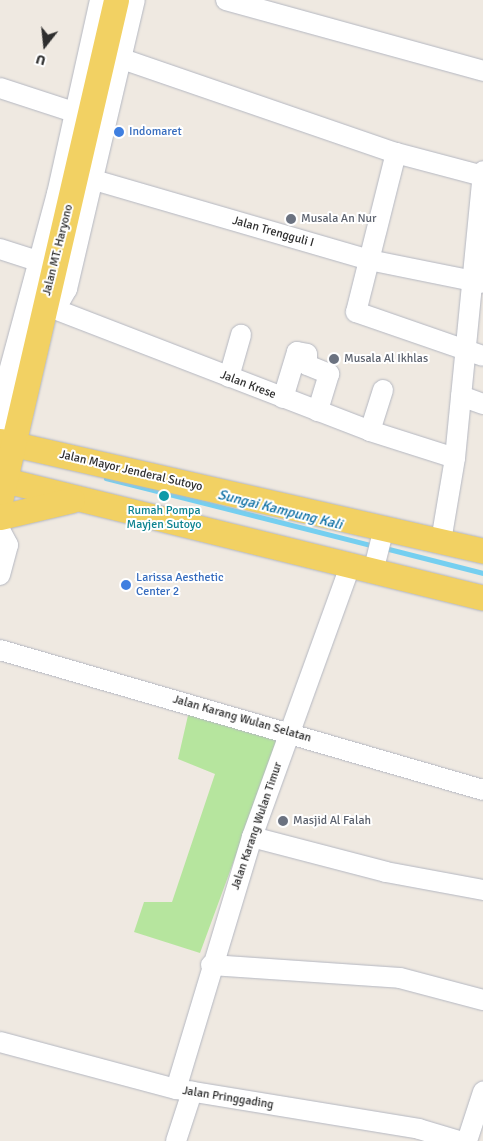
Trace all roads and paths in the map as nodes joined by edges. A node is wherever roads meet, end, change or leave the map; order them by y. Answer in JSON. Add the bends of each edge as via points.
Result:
{"nodes":[{"id":1,"x":100,"y":0,"type":"edge"},
{"id":2,"x":116,"y":0,"type":"edge"},
{"id":3,"x":135,"y":0,"type":"edge"},
{"id":4,"x":226,"y":0,"type":"edge"},
{"id":5,"x":112,"y":55,"type":"junction"},
{"id":6,"x":483,"y":71,"type":"edge"},
{"id":7,"x":0,"y":88,"type":"edge"},
{"id":8,"x":83,"y":115,"type":"junction"},
{"id":9,"x":396,"y":153,"type":"junction"},
{"id":10,"x":483,"y":171,"type":"edge"},
{"id":11,"x":483,"y":176,"type":"edge"},
{"id":12,"x":74,"y":186,"type":"junction"},
{"id":13,"x":0,"y":249,"type":"edge"},
{"id":14,"x":369,"y":260,"type":"junction"},
{"id":15,"x":47,"y":264,"type":"junction"},
{"id":16,"x":477,"y":282,"type":"edge"},
{"id":17,"x":44,"y":303,"type":"junction"},
{"id":18,"x":30,"y":327,"type":"junction"},
{"id":19,"x":241,"y":335,"type":"dead end"},
{"id":20,"x":474,"y":353,"type":"edge"},
{"id":21,"x":229,"y":377,"type":"junction"},
{"id":22,"x":383,"y":390,"type":"dead end"},
{"id":23,"x":461,"y":396,"type":"junction"},
{"id":24,"x":283,"y":398,"type":"junction"},
{"id":25,"x":483,"y":404,"type":"edge"},
{"id":26,"x":318,"y":411,"type":"junction"},
{"id":27,"x":370,"y":431,"type":"junction"},
{"id":28,"x":13,"y":442,"type":"edge"},
{"id":29,"x":455,"y":458,"type":"junction"},
{"id":30,"x":2,"y":487,"type":"edge"},
{"id":31,"x":76,"y":498,"type":"junction"},
{"id":32,"x":0,"y":517,"type":"edge"},
{"id":33,"x":0,"y":530,"type":"edge"},
{"id":34,"x":440,"y":541,"type":"junction"},
{"id":35,"x":483,"y":551,"type":"edge"},
{"id":36,"x":373,"y":553,"type":"junction"},
{"id":37,"x":0,"y":575,"type":"edge"},
{"id":38,"x":483,"y":598,"type":"edge"},
{"id":39,"x":0,"y":650,"type":"edge"},
{"id":40,"x":291,"y":732,"type":"junction"},
{"id":41,"x":483,"y":790,"type":"edge"},
{"id":42,"x":252,"y":837,"type":"junction"},
{"id":43,"x":483,"y":890,"type":"edge"},
{"id":44,"x":212,"y":965,"type":"junction"},
{"id":45,"x":483,"y":1000,"type":"edge"},
{"id":46,"x":0,"y":1042,"type":"edge"},
{"id":47,"x":184,"y":1090,"type":"junction"},
{"id":48,"x":483,"y":1092,"type":"edge"},
{"id":49,"x":176,"y":1141,"type":"edge"},
{"id":50,"x":459,"y":1141,"type":"edge"},
{"id":51,"x":468,"y":1141,"type":"edge"}],
"edges":[{"from":1,"to":8,"type":"street"},
{"from":2,"to":5,"type":"main road","name":"Jalan MT. Haryono"},
{"from":3,"to":5,"type":"street"},
{"from":4,"to":6,"type":"street"},
{"from":5,"to":8,"type":"main road","name":"Jalan MT. Haryono"},
{"from":5,"to":9,"type":"street"},
{"from":5,"to":12,"type":"street"},
{"from":7,"to":8,"type":"street"},
{"from":8,"to":12,"type":"main road","name":"Jalan MT. Haryono"},
{"from":9,"to":11,"type":"street"},
{"from":9,"to":14,"type":"street"},
{"from":10,"to":11,"type":"street"},
{"from":11,"to":16,"type":"street"},
{"from":12,"to":14,"type":"street","name":"Jalan Trengguli I"},
{"from":12,"to":15,"type":"main road","name":"Jalan MT. Haryono"},
{"from":12,"to":17,"type":"street","via":[[66,288],[61,299]]},
{"from":13,"to":15,"type":"street"},
{"from":14,"to":16,"type":"street","name":"Jalan Trengguli I"},
{"from":14,"to":20,"type":"street","via":[[356,312]]},
{"from":15,"to":17,"type":"main road","name":"Jalan MT. Haryono"},
{"from":15,"to":18,"type":"street"},
{"from":16,"to":20,"type":"street"},
{"from":17,"to":18,"type":"main road","name":"Jalan MT. Haryono"},
{"from":17,"to":21,"type":"street","name":"Jalan Krese"},
{"from":18,"to":28,"type":"street"},
{"from":18,"to":28,"type":"main road","name":"Jalan MT. Haryono","via":[[26,384]]},
{"from":19,"to":21,"type":"street"},
{"from":20,"to":23,"type":"street"},
{"from":21,"to":24,"type":"street","name":"Jalan Krese"},
{"from":22,"to":27,"type":"street"},
{"from":23,"to":25,"type":"street"},
{"from":23,"to":29,"type":"street"},
{"from":24,"to":26,"type":"street","name":"Jalan Krese"},
{"from":24,"to":26,"type":"street","via":[[297,352],[307,354],[307,365],[329,374]]},
{"from":26,"to":27,"type":"street","name":"Jalan Krese"},
{"from":27,"to":29,"type":"street","name":"Jalan Krese"},
{"from":28,"to":30,"type":"main road"},
{"from":28,"to":36,"type":"main road","name":"Jalan Mayor Jenderal Sutoyo"},
{"from":29,"to":34,"type":"street"},
{"from":30,"to":31,"type":"main road"},
{"from":31,"to":32,"type":"main road"},
{"from":31,"to":36,"type":"main road"},
{"from":33,"to":37,"type":"street","via":[[8,541]]},
{"from":34,"to":35,"type":"main road","name":"Jalan Mayor Jenderal Sutoyo"},
{"from":34,"to":36,"type":"main road","name":"Jalan Mayor Jenderal Sutoyo"},
{"from":36,"to":38,"type":"main road"},
{"from":36,"to":40,"type":"street","name":"Jalan Karang Wulan Timur"},
{"from":39,"to":40,"type":"street","name":"Jalan Karang Wulan Selatan"},
{"from":40,"to":41,"type":"street","name":"Jalan Karang Wulan Selatan"},
{"from":40,"to":42,"type":"street","name":"Jalan Karang Wulan Timur"},
{"from":42,"to":43,"type":"street","via":[[386,872]]},
{"from":42,"to":44,"type":"street","name":"Jalan Karang Wulan Timur"},
{"from":44,"to":45,"type":"street","via":[[400,978]]},
{"from":44,"to":47,"type":"street","name":"Jalan Karang Wulan Timur"},
{"from":46,"to":47,"type":"street","name":"Jalan Pringgading"},
{"from":47,"to":49,"type":"street","name":"Jalan Karang Wulan Timur"},
{"from":47,"to":50,"type":"street","name":"Jalan Pringgading","via":[[419,1129]]},
{"from":48,"to":51,"type":"street"}]}
